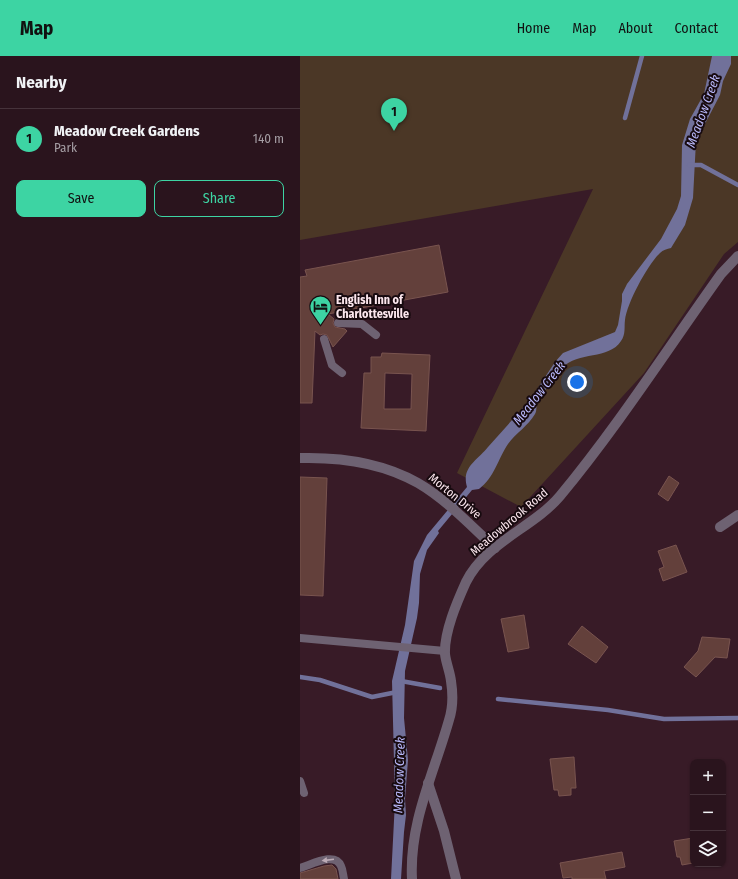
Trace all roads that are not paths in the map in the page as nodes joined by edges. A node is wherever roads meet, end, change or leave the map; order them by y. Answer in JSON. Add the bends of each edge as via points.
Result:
{"nodes":[{"id":1,"x":738,"y":256,"type":"edge"},
{"id":2,"x":338,"y":323,"type":"dead end"},
{"id":3,"x":376,"y":335,"type":"dead end"},
{"id":4,"x":324,"y":339,"type":"dead end"},
{"id":5,"x":342,"y":373,"type":"dead end"},
{"id":6,"x":300,"y":458,"type":"edge"},
{"id":7,"x":738,"y":515,"type":"edge"},
{"id":8,"x":720,"y":527,"type":"dead end"},
{"id":9,"x":495,"y":548,"type":"junction"},
{"id":10,"x":300,"y":638,"type":"edge"},
{"id":11,"x":445,"y":651,"type":"junction"},
{"id":12,"x":300,"y":781,"type":"edge"},
{"id":13,"x":428,"y":783,"type":"junction"},
{"id":14,"x":304,"y":793,"type":"dead end"},
{"id":15,"x":300,"y":868,"type":"edge"},
{"id":16,"x":344,"y":879,"type":"edge"},
{"id":17,"x":412,"y":879,"type":"edge"},
{"id":18,"x":456,"y":879,"type":"edge"}],
"edges":[{"from":1,"to":9,"type":"street","name":"Meadowbrook Road","via":[[721,274],[598,446],[558,497]]},
{"from":2,"to":3,"type":"lane","via":[[362,324]]},
{"from":4,"to":5,"type":"lane","via":[[332,365]]},
{"from":6,"to":9,"type":"street","name":"Morton Drive","via":[[353,461],[401,475],[441,499]]},
{"from":7,"to":8,"type":"street"},
{"from":9,"to":11,"type":"street","name":"Meadowbrook Road","via":[[479,563],[467,581],[448,629]]},
{"from":10,"to":11,"type":"lane"},
{"from":11,"to":13,"type":"street","name":"Meadowbrook Road","via":[[451,682],[450,718]]},
{"from":12,"to":14,"type":"lane"},
{"from":13,"to":17,"type":"street","name":"Meadowbrook Road","via":[[418,816]]},
{"from":13,"to":18,"type":"street"},
{"from":16,"to":15,"type":"lane","one_way":true,"via":[[342,866],[330,858]]}]}
